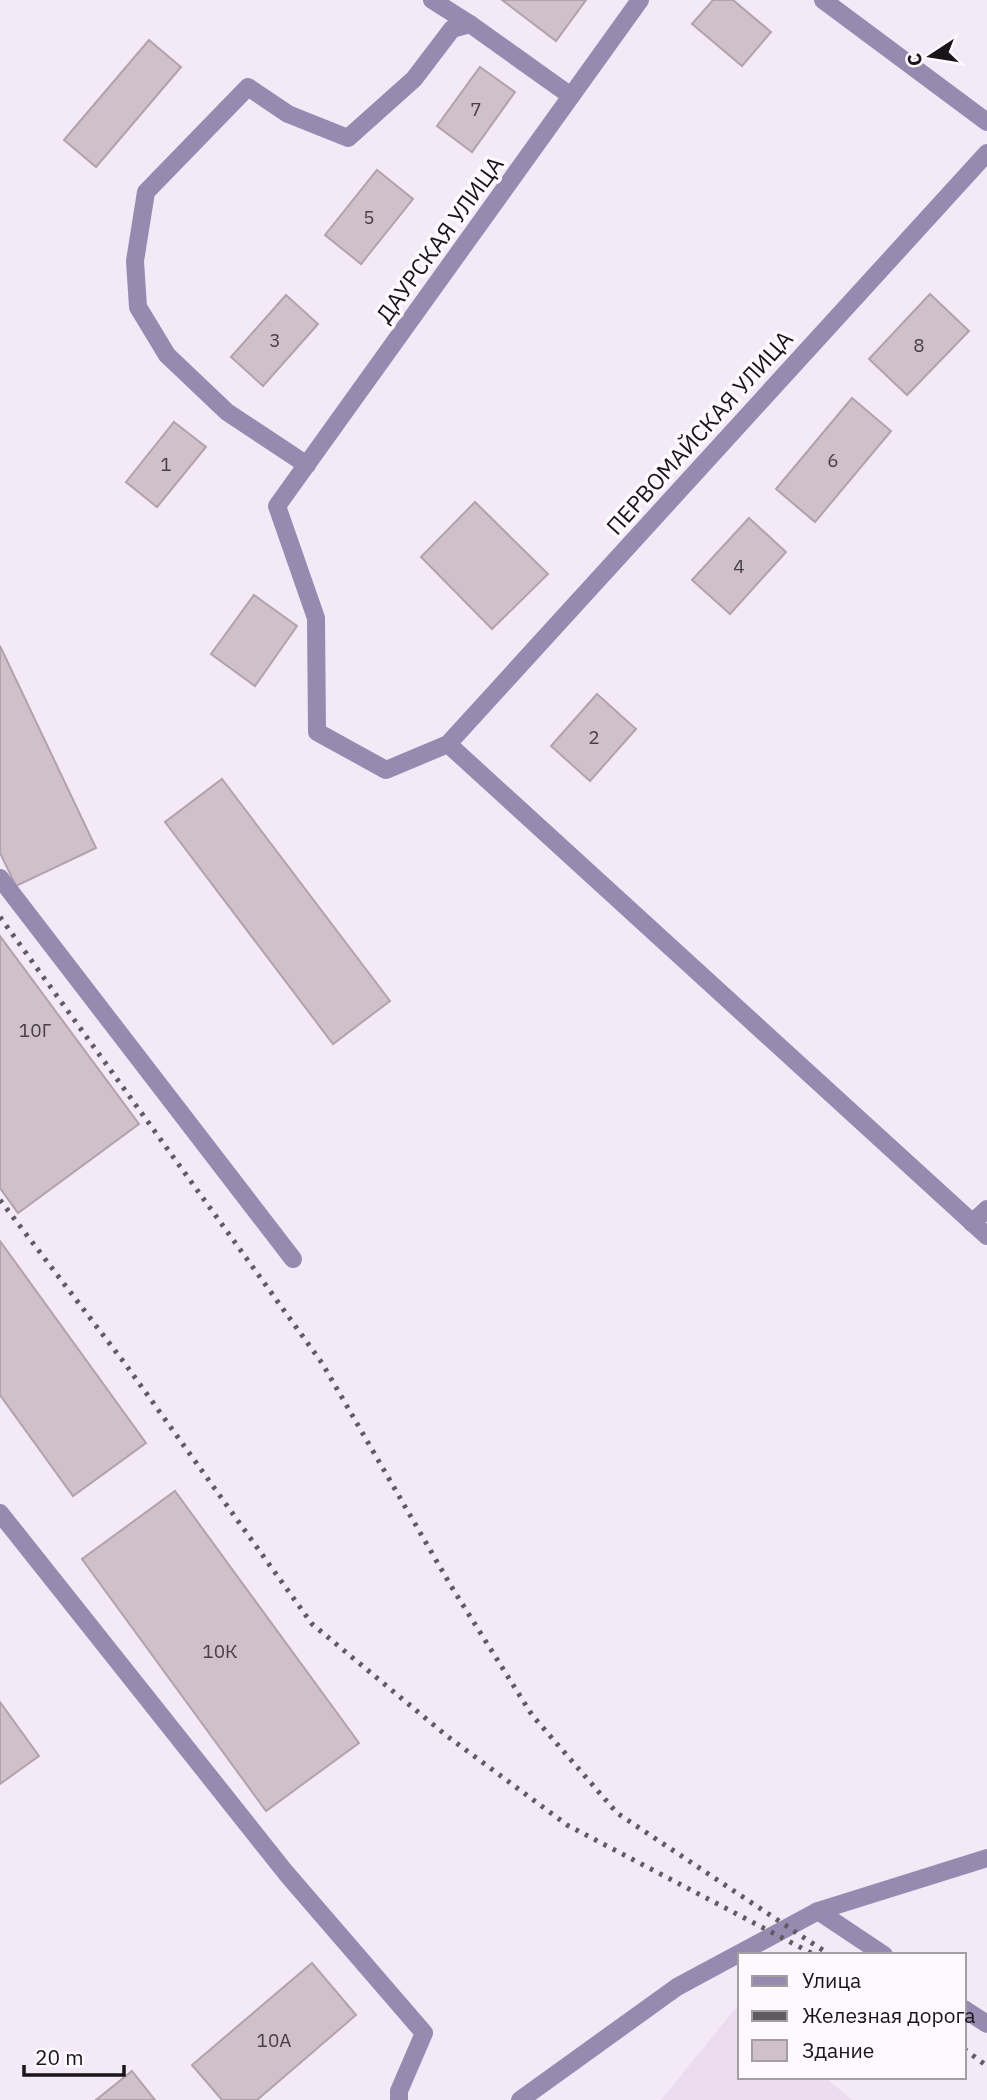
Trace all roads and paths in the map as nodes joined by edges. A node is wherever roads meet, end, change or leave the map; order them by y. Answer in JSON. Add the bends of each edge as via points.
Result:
{"nodes":[{"id":1,"x":432,"y":0,"type":"edge"},
{"id":2,"x":640,"y":0,"type":"edge"},
{"id":3,"x":823,"y":0,"type":"edge"},
{"id":4,"x":470,"y":24,"type":"junction"},
{"id":5,"x":571,"y":96,"type":"junction"},
{"id":6,"x":987,"y":122,"type":"edge"},
{"id":7,"x":987,"y":153,"type":"edge"},
{"id":8,"x":307,"y":465,"type":"junction"},
{"id":9,"x":448,"y":744,"type":"junction"},
{"id":10,"x":0,"y":878,"type":"edge"},
{"id":11,"x":987,"y":1209,"type":"edge"},
{"id":12,"x":972,"y":1223,"type":"junction"},
{"id":13,"x":987,"y":1236,"type":"edge"},
{"id":14,"x":293,"y":1259,"type":"dead end"},
{"id":15,"x":0,"y":1513,"type":"edge"},
{"id":16,"x":987,"y":1858,"type":"edge"},
{"id":17,"x":818,"y":1911,"type":"junction"},
{"id":18,"x":740,"y":1953,"type":"edge"},
{"id":19,"x":881,"y":1953,"type":"edge"},
{"id":20,"x":738,"y":1954,"type":"edge"},
{"id":21,"x":966,"y":2010,"type":"edge"},
{"id":22,"x":987,"y":2024,"type":"edge"},
{"id":23,"x":399,"y":2100,"type":"edge"},
{"id":24,"x":520,"y":2100,"type":"edge"}],
"edges":[{"from":1,"to":4,"type":"street"},
{"from":2,"to":5,"type":"street","name":"ДАУРСКАЯ УЛИЦА"},
{"from":3,"to":6,"type":"street"},
{"from":4,"to":5,"type":"street"},
{"from":4,"to":8,"type":"street","via":[[452,29],[414,79],[348,138],[288,114],[248,87],[146,192],[135,261],[138,307],[167,355],[227,412]]},
{"from":5,"to":8,"type":"street","name":"ДАУРСКАЯ УЛИЦА"},
{"from":7,"to":9,"type":"street","name":"ПЕРВОМАЙСКАЯ УЛИЦА"},
{"from":8,"to":9,"type":"street","name":"ДАУРСКАЯ УЛИЦА","via":[[277,506],[316,618],[317,732],[386,770]]},
{"from":9,"to":12,"type":"street"},
{"from":10,"to":14,"type":"street"},
{"from":11,"to":12,"type":"street"},
{"from":12,"to":13,"type":"street"},
{"from":15,"to":23,"type":"street","via":[[286,1873],[424,2033]]},
{"from":16,"to":17,"type":"street"},
{"from":17,"to":18,"type":"street"},
{"from":17,"to":19,"type":"street"},
{"from":20,"to":24,"type":"street","via":[[677,1987]]},
{"from":21,"to":22,"type":"street"}]}
